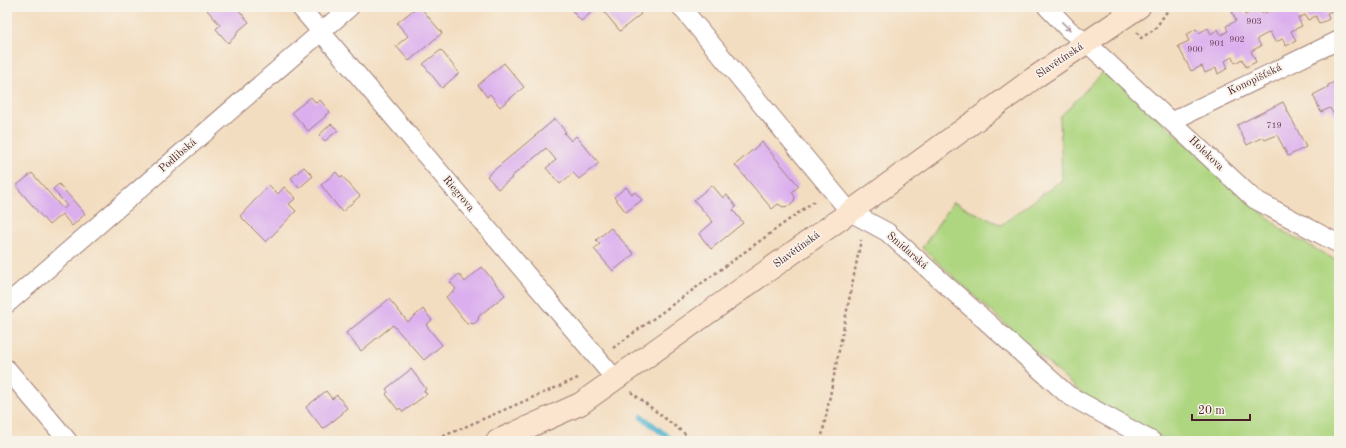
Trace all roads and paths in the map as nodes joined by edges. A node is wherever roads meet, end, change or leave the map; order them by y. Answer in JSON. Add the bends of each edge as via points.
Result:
{"nodes":[{"id":1,"x":300,"y":7,"type":"edge"},
{"id":2,"x":350,"y":7,"type":"edge"},
{"id":3,"x":681,"y":7,"type":"edge"},
{"id":4,"x":1047,"y":7,"type":"edge"},
{"id":5,"x":1139,"y":7,"type":"edge"},
{"id":6,"x":321,"y":32,"type":"junction"},
{"id":7,"x":1339,"y":40,"type":"edge"},
{"id":8,"x":1087,"y":43,"type":"junction"},
{"id":9,"x":1172,"y":121,"type":"junction"},
{"id":10,"x":835,"y":195,"type":"junction"},
{"id":11,"x":857,"y":216,"type":"junction"},
{"id":12,"x":1339,"y":244,"type":"edge"},
{"id":13,"x":7,"y":304,"type":"edge"},
{"id":14,"x":600,"y":361,"type":"junction"},
{"id":15,"x":7,"y":370,"type":"edge"},
{"id":16,"x":616,"y":380,"type":"junction"},
{"id":17,"x":68,"y":441,"type":"edge"},
{"id":18,"x":432,"y":441,"type":"edge"},
{"id":19,"x":497,"y":441,"type":"edge"},
{"id":20,"x":694,"y":441,"type":"edge"},
{"id":21,"x":821,"y":441,"type":"edge"},
{"id":22,"x":1152,"y":441,"type":"edge"}],
"edges":[{"from":1,"to":6,"type":"street","name":"Riegrova"},
{"from":2,"to":6,"type":"street","name":"Podlibská"},
{"from":3,"to":10,"type":"street","name":"Smidarská"},
{"from":4,"to":8,"type":"street","name":"Holekova","one_way":true,"via":[[1069,30]]},
{"from":5,"to":8,"type":"street","name":"Slavětínská"},
{"from":6,"to":13,"type":"street","name":"Podlibská"},
{"from":6,"to":14,"type":"street","name":"Riegrova"},
{"from":7,"to":9,"type":"street","name":"Konopišťská"},
{"from":8,"to":9,"type":"street","name":"Holekova"},
{"from":8,"to":11,"type":"street","name":"Slavětínská","via":[[1034,78]]},
{"from":9,"to":12,"type":"street","name":"Holekova","via":[[1254,199]]},
{"from":10,"to":11,"type":"street","name":"Smidarská"},
{"from":10,"to":14,"type":"path","via":[[817,200],[615,345]]},
{"from":11,"to":16,"type":"street","name":"Slavětínská"},
{"from":11,"to":21,"type":"path"},
{"from":11,"to":22,"type":"street","name":"Smidarská","via":[[887,232],[1068,395]]},
{"from":14,"to":16,"type":"street","name":"Riegrova"},
{"from":14,"to":18,"type":"path","via":[[578,378]]},
{"from":15,"to":17,"type":"street"},
{"from":16,"to":19,"type":"street","name":"Slavětínská","via":[[580,404]]},
{"from":16,"to":20,"type":"path"}]}
